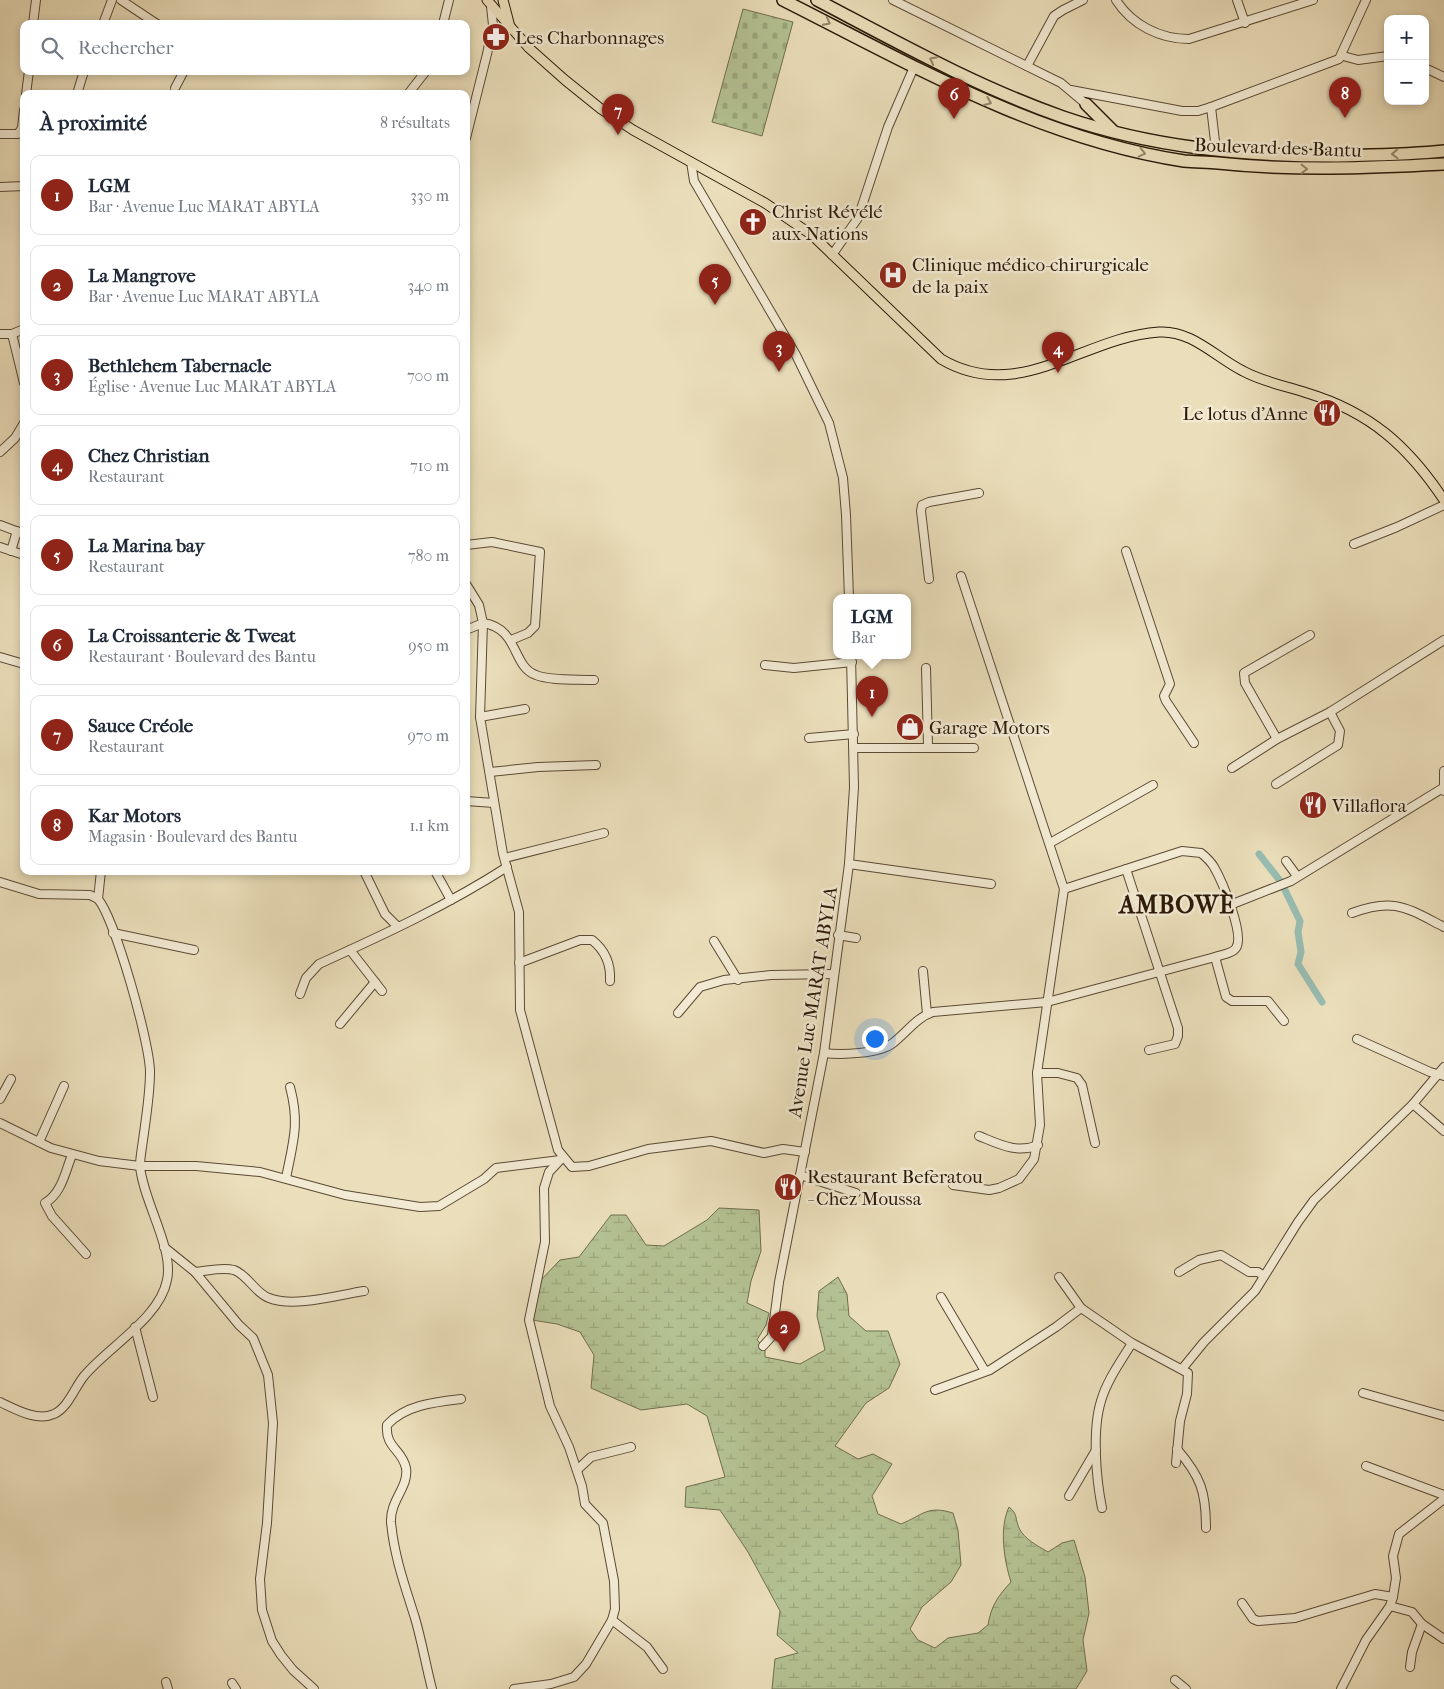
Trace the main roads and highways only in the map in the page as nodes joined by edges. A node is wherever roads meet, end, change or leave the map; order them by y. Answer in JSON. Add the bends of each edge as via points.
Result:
{"nodes":[{"id":1,"x":503,"y":0,"type":"edge"},
{"id":2,"x":774,"y":0,"type":"edge"},
{"id":3,"x":784,"y":0,"type":"edge"},
{"id":4,"x":817,"y":0,"type":"edge"},
{"id":5,"x":489,"y":3,"type":"edge"},
{"id":6,"x":807,"y":12,"type":"junction"},
{"id":7,"x":509,"y":23,"type":"junction"},
{"id":8,"x":1075,"y":121,"type":"junction"},
{"id":9,"x":1115,"y":132,"type":"junction"},
{"id":10,"x":1444,"y":151,"type":"edge"},
{"id":11,"x":1444,"y":164,"type":"edge"},
{"id":12,"x":1444,"y":500,"type":"edge"}],
"edges":[{"from":1,"to":7,"type":"main road"},
{"from":2,"to":6,"type":"highway"},
{"from":3,"to":6,"type":"highway","name":"Boulevard des Bantu"},
{"from":8,"to":4,"type":"highway","name":"Boulevard des Bantu","one_way":true,"via":[[976,82]]},
{"from":5,"to":7,"type":"main road"},
{"from":6,"to":11,"type":"highway","name":"Boulevard des Bantu","one_way":true,"via":[[960,90],[1048,126],[1108,145],[1186,161],[1288,168]]},
{"from":7,"to":12,"type":"main road","via":[[530,48],[577,91],[633,130],[781,213],[812,235],[941,359],[957,368],[977,374],[1006,376],[1044,367],[1143,334],[1178,334],[1192,339],[1242,371],[1328,400],[1383,429],[1411,455]]},
{"from":8,"to":9,"type":"highway","name":"Boulevard des Bantu"},
{"from":8,"to":9,"type":"highway","via":[[1085,118],[1086,104]]},
{"from":10,"to":9,"type":"highway","name":"Boulevard des Bantu","one_way":true,"via":[[1260,155],[1180,146]]}]}
